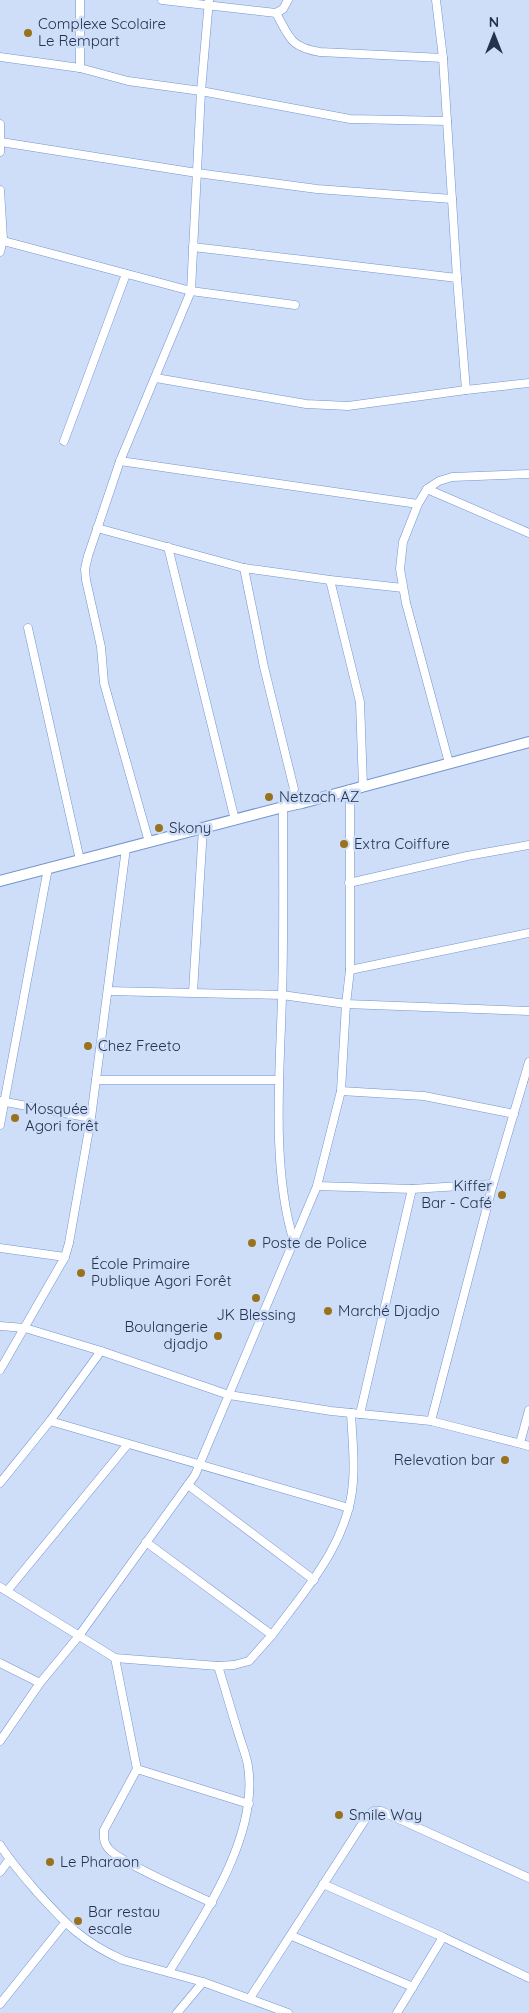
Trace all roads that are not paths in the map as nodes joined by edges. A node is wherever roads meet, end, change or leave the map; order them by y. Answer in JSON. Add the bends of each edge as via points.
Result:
{"nodes":[{"id":1,"x":80,"y":0,"type":"edge"},
{"id":2,"x":162,"y":0,"type":"edge"},
{"id":3,"x":288,"y":0,"type":"edge"},
{"id":4,"x":436,"y":0,"type":"edge"},
{"id":5,"x":208,"y":3,"type":"edge"},
{"id":6,"x":276,"y":13,"type":"junction"},
{"id":7,"x":0,"y":57,"type":"edge"},
{"id":8,"x":444,"y":58,"type":"junction"},
{"id":9,"x":80,"y":68,"type":"junction"},
{"id":10,"x":201,"y":91,"type":"junction"},
{"id":11,"x":447,"y":121,"type":"junction"},
{"id":12,"x":0,"y":124,"type":"edge"},
{"id":13,"x":1,"y":142,"type":"edge"},
{"id":14,"x":0,"y":152,"type":"edge"},
{"id":15,"x":197,"y":173,"type":"junction"},
{"id":16,"x":0,"y":190,"type":"edge"},
{"id":17,"x":452,"y":199,"type":"junction"},
{"id":18,"x":1,"y":240,"type":"edge"},
{"id":19,"x":193,"y":247,"type":"junction"},
{"id":20,"x":0,"y":252,"type":"edge"},
{"id":21,"x":126,"y":274,"type":"junction"},
{"id":22,"x":457,"y":278,"type":"junction"},
{"id":23,"x":191,"y":291,"type":"junction"},
{"id":24,"x":294,"y":305,"type":"dead end"},
{"id":25,"x":156,"y":378,"type":"junction"},
{"id":26,"x":529,"y":383,"type":"edge"},
{"id":27,"x":466,"y":390,"type":"junction"},
{"id":28,"x":64,"y":441,"type":"dead end"},
{"id":29,"x":120,"y":460,"type":"junction"},
{"id":30,"x":529,"y":474,"type":"edge"},
{"id":31,"x":427,"y":489,"type":"junction"},
{"id":32,"x":418,"y":504,"type":"junction"},
{"id":33,"x":98,"y":528,"type":"junction"},
{"id":34,"x":529,"y":532,"type":"edge"},
{"id":35,"x":168,"y":547,"type":"junction"},
{"id":36,"x":244,"y":568,"type":"junction"},
{"id":37,"x":330,"y":580,"type":"junction"},
{"id":38,"x":403,"y":588,"type":"junction"},
{"id":39,"x":28,"y":628,"type":"dead end"},
{"id":40,"x":529,"y":742,"type":"edge"},
{"id":41,"x":448,"y":763,"type":"junction"},
{"id":42,"x":363,"y":786,"type":"junction"},
{"id":43,"x":350,"y":789,"type":"junction"},
{"id":44,"x":283,"y":807,"type":"junction"},
{"id":45,"x":235,"y":820,"type":"junction"},
{"id":46,"x":203,"y":828,"type":"junction"},
{"id":47,"x":149,"y":842,"type":"junction"},
{"id":48,"x":529,"y":845,"type":"edge"},
{"id":49,"x":126,"y":848,"type":"junction"},
{"id":50,"x":80,"y":860,"type":"junction"},
{"id":51,"x":48,"y":868,"type":"junction"},
{"id":52,"x":0,"y":881,"type":"edge"},
{"id":53,"x":350,"y":883,"type":"junction"},
{"id":54,"x":529,"y":933,"type":"edge"},
{"id":55,"x":350,"y":970,"type":"junction"},
{"id":56,"x":108,"y":991,"type":"junction"},
{"id":57,"x":193,"y":992,"type":"junction"},
{"id":58,"x":282,"y":995,"type":"junction"},
{"id":59,"x":346,"y":1004,"type":"junction"},
{"id":60,"x":529,"y":1011,"type":"edge"},
{"id":61,"x":529,"y":1062,"type":"edge"},
{"id":62,"x":527,"y":1073,"type":"edge"},
{"id":63,"x":96,"y":1080,"type":"junction"},
{"id":64,"x":280,"y":1080,"type":"junction"},
{"id":65,"x":341,"y":1091,"type":"junction"},
{"id":66,"x":2,"y":1101,"type":"edge"},
{"id":67,"x":514,"y":1114,"type":"junction"},
{"id":68,"x":90,"y":1118,"type":"junction"},
{"id":69,"x":0,"y":1124,"type":"edge"},
{"id":70,"x":493,"y":1184,"type":"junction"},
{"id":71,"x":317,"y":1186,"type":"junction"},
{"id":72,"x":412,"y":1189,"type":"junction"},
{"id":73,"x":294,"y":1242,"type":"junction"},
{"id":74,"x":0,"y":1248,"type":"edge"},
{"id":75,"x":65,"y":1257,"type":"junction"},
{"id":76,"x":0,"y":1326,"type":"edge"},
{"id":77,"x":25,"y":1328,"type":"junction"},
{"id":78,"x":101,"y":1351,"type":"junction"},
{"id":79,"x":0,"y":1370,"type":"edge"},
{"id":80,"x":229,"y":1395,"type":"junction"},
{"id":81,"x":529,"y":1410,"type":"edge"},
{"id":82,"x":351,"y":1413,"type":"junction"},
{"id":83,"x":360,"y":1414,"type":"junction"},
{"id":84,"x":50,"y":1421,"type":"junction"},
{"id":85,"x":431,"y":1421,"type":"junction"},
{"id":86,"x":520,"y":1443,"type":"junction"},
{"id":87,"x":128,"y":1444,"type":"junction"},
{"id":88,"x":529,"y":1446,"type":"edge"},
{"id":89,"x":200,"y":1464,"type":"junction"},
{"id":90,"x":0,"y":1484,"type":"edge"},
{"id":91,"x":188,"y":1485,"type":"junction"},
{"id":92,"x":349,"y":1508,"type":"junction"},
{"id":93,"x":146,"y":1542,"type":"junction"},
{"id":94,"x":314,"y":1580,"type":"junction"},
{"id":95,"x":3,"y":1589,"type":"edge"},
{"id":96,"x":272,"y":1635,"type":"junction"},
{"id":97,"x":78,"y":1636,"type":"junction"},
{"id":98,"x":115,"y":1658,"type":"junction"},
{"id":99,"x":0,"y":1663,"type":"edge"},
{"id":100,"x":218,"y":1666,"type":"junction"},
{"id":101,"x":40,"y":1684,"type":"junction"},
{"id":102,"x":0,"y":1741,"type":"edge"},
{"id":103,"x":137,"y":1769,"type":"junction"},
{"id":104,"x":249,"y":1804,"type":"junction"},
{"id":105,"x":0,"y":1846,"type":"edge"},
{"id":106,"x":9,"y":1860,"type":"junction"},
{"id":107,"x":0,"y":1872,"type":"edge"},
{"id":108,"x":529,"y":1878,"type":"edge"},
{"id":109,"x":323,"y":1884,"type":"junction"},
{"id":110,"x":212,"y":1902,"type":"junction"},
{"id":111,"x":65,"y":1924,"type":"junction"},
{"id":112,"x":292,"y":1936,"type":"junction"},
{"id":113,"x":442,"y":1937,"type":"junction"},
{"id":114,"x":169,"y":1972,"type":"junction"},
{"id":115,"x":529,"y":1978,"type":"edge"},
{"id":116,"x":203,"y":1982,"type":"junction"},
{"id":117,"x":413,"y":1987,"type":"junction"},
{"id":118,"x":250,"y":1998,"type":"junction"},
{"id":119,"x":0,"y":2004,"type":"edge"},
{"id":120,"x":399,"y":2011,"type":"edge"},
{"id":121,"x":177,"y":2013,"type":"edge"},
{"id":122,"x":286,"y":2013,"type":"edge"},
{"id":123,"x":408,"y":2013,"type":"edge"}],
"edges":[{"from":1,"to":9,"type":"street"},
{"from":2,"to":5,"type":"street"},
{"from":3,"to":6,"type":"street"},
{"from":4,"to":8,"type":"street"},
{"from":5,"to":6,"type":"street"},
{"from":5,"to":10,"type":"street"},
{"from":6,"to":8,"type":"street","via":[[291,38],[304,49]]},
{"from":7,"to":9,"type":"street"},
{"from":8,"to":11,"type":"street"},
{"from":9,"to":10,"type":"street","via":[[128,81]]},
{"from":10,"to":11,"type":"street","via":[[350,119]]},
{"from":10,"to":15,"type":"street"},
{"from":11,"to":17,"type":"street"},
{"from":12,"to":13,"type":"street"},
{"from":13,"to":14,"type":"street"},
{"from":13,"to":15,"type":"street"},
{"from":15,"to":17,"type":"street","via":[[317,189]]},
{"from":15,"to":19,"type":"street"},
{"from":16,"to":18,"type":"street"},
{"from":17,"to":22,"type":"street"},
{"from":18,"to":20,"type":"street"},
{"from":18,"to":21,"type":"street"},
{"from":19,"to":22,"type":"street"},
{"from":19,"to":23,"type":"street"},
{"from":21,"to":23,"type":"street"},
{"from":21,"to":28,"type":"street"},
{"from":22,"to":27,"type":"street"},
{"from":23,"to":24,"type":"street"},
{"from":23,"to":25,"type":"street"},
{"from":25,"to":27,"type":"street","via":[[306,404],[348,406]]},
{"from":25,"to":29,"type":"street"},
{"from":26,"to":27,"type":"street"},
{"from":29,"to":32,"type":"street"},
{"from":29,"to":33,"type":"street"},
{"from":30,"to":31,"type":"street","via":[[452,477]]},
{"from":31,"to":32,"type":"street"},
{"from":31,"to":34,"type":"street"},
{"from":32,"to":38,"type":"street","via":[[403,542]]},
{"from":33,"to":35,"type":"street"},
{"from":33,"to":47,"type":"street","via":[[88,556],[86,580],[101,646],[104,683]]},
{"from":35,"to":36,"type":"street"},
{"from":35,"to":45,"type":"street"},
{"from":36,"to":37,"type":"street"},
{"from":36,"to":44,"type":"street","via":[[294,790]]},
{"from":37,"to":38,"type":"street"},
{"from":37,"to":42,"type":"street","via":[[360,702]]},
{"from":38,"to":41,"type":"street"},
{"from":39,"to":50,"type":"street"},
{"from":40,"to":41,"type":"main road"},
{"from":41,"to":42,"type":"main road"},
{"from":42,"to":43,"type":"main road"},
{"from":43,"to":44,"type":"main road"},
{"from":43,"to":53,"type":"street"},
{"from":44,"to":45,"type":"main road"},
{"from":44,"to":58,"type":"street"},
{"from":45,"to":46,"type":"main road"},
{"from":46,"to":47,"type":"main road"},
{"from":46,"to":57,"type":"street"},
{"from":47,"to":49,"type":"main road"},
{"from":48,"to":53,"type":"street"},
{"from":49,"to":50,"type":"main road"},
{"from":49,"to":56,"type":"street"},
{"from":50,"to":51,"type":"main road"},
{"from":51,"to":52,"type":"main road"},
{"from":51,"to":66,"type":"street"},
{"from":53,"to":55,"type":"street"},
{"from":54,"to":55,"type":"street"},
{"from":55,"to":59,"type":"street"},
{"from":56,"to":57,"type":"street"},
{"from":56,"to":63,"type":"street"},
{"from":57,"to":58,"type":"street"},
{"from":58,"to":59,"type":"street"},
{"from":58,"to":64,"type":"street"},
{"from":59,"to":60,"type":"street"},
{"from":59,"to":65,"type":"street"},
{"from":61,"to":62,"type":"street"},
{"from":62,"to":67,"type":"street"},
{"from":63,"to":64,"type":"street"},
{"from":63,"to":68,"type":"street"},
{"from":64,"to":73,"type":"street","via":[[280,1172]]},
{"from":65,"to":67,"type":"street","via":[[424,1096]]},
{"from":65,"to":71,"type":"street"},
{"from":66,"to":68,"type":"street"},
{"from":66,"to":69,"type":"street"},
{"from":67,"to":70,"type":"street"},
{"from":68,"to":75,"type":"street"},
{"from":70,"to":72,"type":"street"},
{"from":70,"to":85,"type":"street"},
{"from":71,"to":72,"type":"street"},
{"from":71,"to":73,"type":"street"},
{"from":72,"to":83,"type":"street"},
{"from":73,"to":80,"type":"street"},
{"from":74,"to":75,"type":"street"},
{"from":75,"to":77,"type":"street"},
{"from":76,"to":77,"type":"street"},
{"from":77,"to":78,"type":"street"},
{"from":77,"to":79,"type":"street"},
{"from":78,"to":80,"type":"street"},
{"from":78,"to":84,"type":"street"},
{"from":80,"to":82,"type":"street"},
{"from":80,"to":89,"type":"street"},
{"from":81,"to":86,"type":"street"},
{"from":82,"to":83,"type":"street"},
{"from":82,"to":92,"type":"street","via":[[353,1482]]},
{"from":83,"to":85,"type":"street"},
{"from":84,"to":87,"type":"street"},
{"from":84,"to":90,"type":"street"},
{"from":85,"to":86,"type":"street"},
{"from":86,"to":88,"type":"street"},
{"from":87,"to":89,"type":"street"},
{"from":87,"to":95,"type":"street"},
{"from":89,"to":91,"type":"street"},
{"from":89,"to":92,"type":"street"},
{"from":91,"to":93,"type":"street"},
{"from":91,"to":94,"type":"street"},
{"from":92,"to":94,"type":"street","via":[[338,1538]]},
{"from":93,"to":96,"type":"street"},
{"from":93,"to":97,"type":"street"},
{"from":94,"to":96,"type":"street"},
{"from":95,"to":97,"type":"street"},
{"from":96,"to":100,"type":"street","via":[[249,1661]]},
{"from":97,"to":98,"type":"street"},
{"from":97,"to":101,"type":"street"},
{"from":98,"to":100,"type":"street"},
{"from":98,"to":103,"type":"street"},
{"from":99,"to":101,"type":"street"},
{"from":100,"to":104,"type":"street","via":[[248,1765]]},
{"from":101,"to":102,"type":"street"},
{"from":103,"to":104,"type":"street"},
{"from":103,"to":110,"type":"street","via":[[104,1830],[103,1839],[107,1847],[121,1859]]},
{"from":104,"to":110,"type":"street","via":[[228,1868]]},
{"from":105,"to":106,"type":"street"},
{"from":106,"to":107,"type":"street"},
{"from":106,"to":111,"type":"street"},
{"from":108,"to":109,"type":"street","via":[[381,1811],[374,1811],[368,1814]]},
{"from":109,"to":112,"type":"street"},
{"from":109,"to":113,"type":"street"},
{"from":110,"to":114,"type":"street"},
{"from":111,"to":114,"type":"street","via":[[122,1960]]},
{"from":111,"to":119,"type":"street"},
{"from":112,"to":117,"type":"street"},
{"from":112,"to":118,"type":"street"},
{"from":113,"to":115,"type":"street"},
{"from":113,"to":117,"type":"street"},
{"from":114,"to":116,"type":"street"},
{"from":116,"to":118,"type":"street"},
{"from":116,"to":121,"type":"street"},
{"from":117,"to":120,"type":"street"},
{"from":118,"to":122,"type":"street"},
{"from":120,"to":123,"type":"street"}]}
